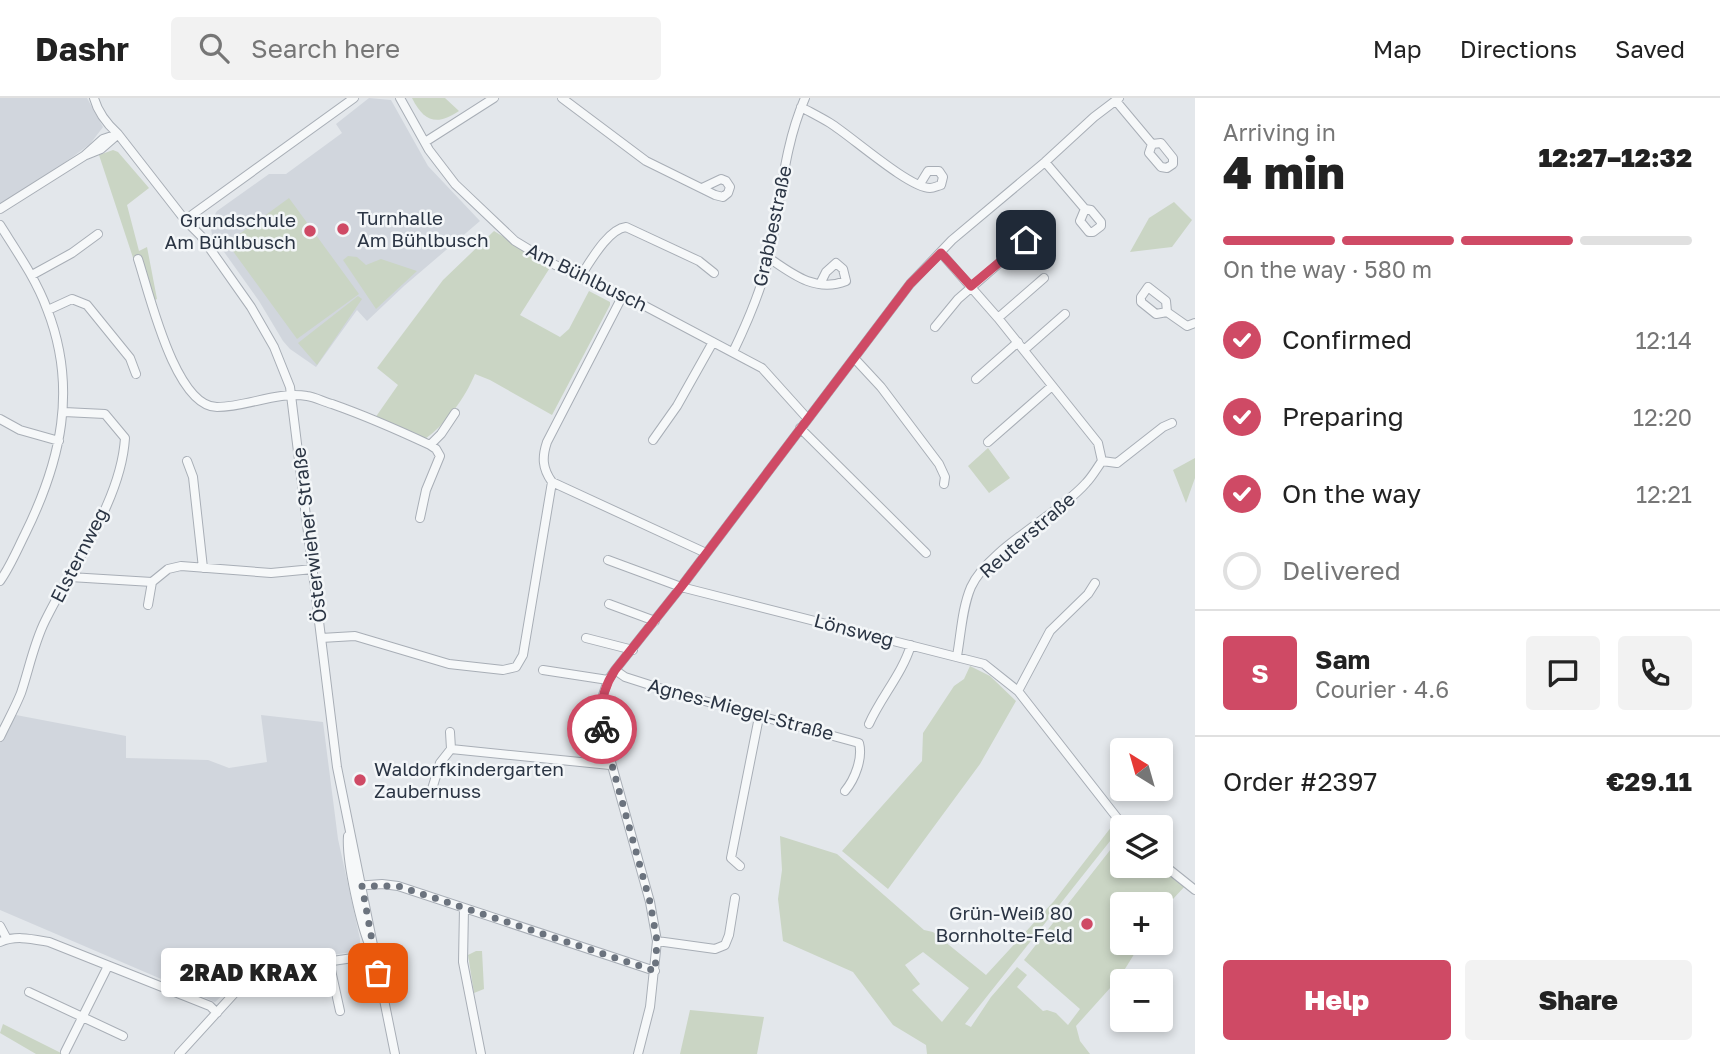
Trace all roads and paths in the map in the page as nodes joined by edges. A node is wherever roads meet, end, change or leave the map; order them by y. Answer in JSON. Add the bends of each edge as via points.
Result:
{"nodes":[{"id":1,"x":94,"y":98,"type":"edge"},
{"id":2,"x":354,"y":98,"type":"edge"},
{"id":3,"x":400,"y":98,"type":"edge"},
{"id":4,"x":494,"y":98,"type":"edge"},
{"id":5,"x":562,"y":98,"type":"edge"},
{"id":6,"x":805,"y":98,"type":"edge"},
{"id":7,"x":1118,"y":99,"type":"edge"},
{"id":8,"x":801,"y":107,"type":"junction"},
{"id":9,"x":118,"y":134,"type":"junction"},
{"id":10,"x":425,"y":142,"type":"junction"},
{"id":11,"x":1152,"y":144,"type":"dead end"},
{"id":12,"x":1045,"y":162,"type":"junction"},
{"id":13,"x":920,"y":184,"type":"dead end"},
{"id":14,"x":702,"y":188,"type":"dead end"},
{"id":15,"x":0,"y":209,"type":"edge"},
{"id":16,"x":1085,"y":209,"type":"dead end"},
{"id":17,"x":185,"y":220,"type":"junction"},
{"id":18,"x":0,"y":225,"type":"edge"},
{"id":19,"x":98,"y":234,"type":"dead end"},
{"id":20,"x":1026,"y":240,"type":"dead end"},
{"id":21,"x":941,"y":253,"type":"junction"},
{"id":22,"x":769,"y":258,"type":"junction"},
{"id":23,"x":138,"y":259,"type":"dead end"},
{"id":24,"x":715,"y":273,"type":"dead end"},
{"id":25,"x":32,"y":275,"type":"junction"},
{"id":26,"x":580,"y":277,"type":"junction"},
{"id":27,"x":1044,"y":278,"type":"dead end"},
{"id":28,"x":820,"y":284,"type":"dead end"},
{"id":29,"x":971,"y":286,"type":"junction"},
{"id":30,"x":623,"y":295,"type":"junction"},
{"id":31,"x":48,"y":310,"type":"junction"},
{"id":32,"x":1167,"y":312,"type":"dead end"},
{"id":33,"x":1065,"y":314,"type":"dead end"},
{"id":34,"x":998,"y":318,"type":"junction"},
{"id":35,"x":1195,"y":323,"type":"edge"},
{"id":36,"x":935,"y":327,"type":"dead end"},
{"id":37,"x":713,"y":341,"type":"junction"},
{"id":38,"x":1018,"y":342,"type":"junction"},
{"id":39,"x":1024,"y":350,"type":"junction"},
{"id":40,"x":733,"y":352,"type":"junction"},
{"id":41,"x":855,"y":359,"type":"junction"},
{"id":42,"x":136,"y":374,"type":"dead end"},
{"id":43,"x":976,"y":379,"type":"dead end"},
{"id":44,"x":1052,"y":386,"type":"junction"},
{"id":45,"x":291,"y":395,"type":"junction"},
{"id":46,"x":64,"y":412,"type":"junction"},
{"id":47,"x":455,"y":413,"type":"dead end"},
{"id":48,"x":807,"y":418,"type":"junction"},
{"id":49,"x":0,"y":419,"type":"edge"},
{"id":50,"x":1172,"y":423,"type":"dead end"},
{"id":51,"x":800,"y":428,"type":"junction"},
{"id":52,"x":653,"y":440,"type":"dead end"},
{"id":53,"x":59,"y":441,"type":"junction"},
{"id":54,"x":988,"y":442,"type":"dead end"},
{"id":55,"x":430,"y":444,"type":"junction"},
{"id":56,"x":187,"y":461,"type":"dead end"},
{"id":57,"x":1101,"y":461,"type":"junction"},
{"id":58,"x":552,"y":482,"type":"junction"},
{"id":59,"x":944,"y":484,"type":"dead end"},
{"id":60,"x":419,"y":518,"type":"dead end"},
{"id":61,"x":706,"y":553,"type":"junction"},
{"id":62,"x":926,"y":553,"type":"dead end"},
{"id":63,"x":608,"y":560,"type":"dead end"},
{"id":64,"x":203,"y":568,"type":"junction"},
{"id":65,"x":313,"y":569,"type":"junction"},
{"id":66,"x":2,"y":576,"type":"edge"},
{"id":67,"x":69,"y":577,"type":"junction"},
{"id":68,"x":152,"y":582,"type":"junction"},
{"id":69,"x":1095,"y":583,"type":"dead end"},
{"id":70,"x":681,"y":587,"type":"junction"},
{"id":71,"x":609,"y":604,"type":"dead end"},
{"id":72,"x":148,"y":605,"type":"dead end"},
{"id":73,"x":655,"y":621,"type":"junction"},
{"id":74,"x":321,"y":638,"type":"junction"},
{"id":75,"x":586,"y":638,"type":"dead end"},
{"id":76,"x":911,"y":645,"type":"junction"},
{"id":77,"x":633,"y":650,"type":"junction"},
{"id":78,"x":957,"y":656,"type":"junction"},
{"id":79,"x":543,"y":670,"type":"dead end"},
{"id":80,"x":615,"y":670,"type":"junction"},
{"id":81,"x":608,"y":680,"type":"junction"},
{"id":82,"x":1018,"y":691,"type":"junction"},
{"id":83,"x":759,"y":718,"type":"junction"},
{"id":84,"x":869,"y":723,"type":"dead end"},
{"id":85,"x":450,"y":732,"type":"dead end"},
{"id":86,"x":0,"y":737,"type":"edge"},
{"id":87,"x":451,"y":749,"type":"junction"},
{"id":88,"x":610,"y":765,"type":"junction"},
{"id":89,"x":432,"y":789,"type":"dead end"},
{"id":90,"x":845,"y":791,"type":"dead end"},
{"id":91,"x":1115,"y":815,"type":"edge"},
{"id":92,"x":740,"y":866,"type":"dead end"},
{"id":93,"x":1173,"y":872,"type":"edge"},
{"id":94,"x":359,"y":886,"type":"junction"},
{"id":95,"x":1195,"y":890,"type":"edge"},
{"id":96,"x":735,"y":898,"type":"dead end"},
{"id":97,"x":464,"y":908,"type":"junction"},
{"id":98,"x":0,"y":926,"type":"edge"},
{"id":99,"x":4,"y":941,"type":"edge"},
{"id":100,"x":657,"y":941,"type":"junction"},
{"id":101,"x":374,"y":955,"type":"junction"},
{"id":102,"x":329,"y":961,"type":"junction"},
{"id":103,"x":108,"y":966,"type":"junction"},
{"id":104,"x":655,"y":971,"type":"junction"},
{"id":105,"x":29,"y":992,"type":"dead end"},
{"id":106,"x":340,"y":1011,"type":"dead end"},
{"id":107,"x":218,"y":1013,"type":"junction"},
{"id":108,"x":82,"y":1017,"type":"junction"},
{"id":109,"x":123,"y":1036,"type":"dead end"},
{"id":110,"x":65,"y":1052,"type":"dead end"},
{"id":111,"x":179,"y":1054,"type":"edge"},
{"id":112,"x":395,"y":1054,"type":"edge"},
{"id":113,"x":481,"y":1054,"type":"edge"},
{"id":114,"x":638,"y":1054,"type":"edge"}],
"edges":[{"from":1,"to":9,"type":"street","name":"Österwieher Straße","via":[[100,114]]},
{"from":2,"to":17,"type":"street"},
{"from":3,"to":10,"type":"street","name":"Am Bühlbusch"},
{"from":4,"to":10,"type":"street"},
{"from":5,"to":14,"type":"street","via":[[646,161]]},
{"from":6,"to":8,"type":"street","name":"Grabbestraße"},
{"from":7,"to":11,"type":"street"},
{"from":7,"to":12,"type":"street"},
{"from":8,"to":13,"type":"street"},
{"from":8,"to":22,"type":"street","name":"Grabbestraße","via":[[789,143]]},
{"from":9,"to":15,"type":"street","via":[[103,139]]},
{"from":9,"to":17,"type":"street","name":"Österwieher Straße"},
{"from":10,"to":26,"type":"street","name":"Am Bühlbusch","via":[[454,184],[515,241]]},
{"from":12,"to":16,"type":"street"},
{"from":12,"to":21,"type":"street"},
{"from":17,"to":45,"type":"street","name":"Österwieher Straße","via":[[268,334]]},
{"from":18,"to":25,"type":"street"},
{"from":19,"to":25,"type":"street"},
{"from":20,"to":29,"type":"street"},
{"from":21,"to":29,"type":"street"},
{"from":21,"to":41,"type":"street","via":[[910,284]]},
{"from":22,"to":28,"type":"street","via":[[810,284]]},
{"from":22,"to":40,"type":"street","name":"Grabbestraße"},
{"from":23,"to":45,"type":"street","via":[[171,361],[204,405],[230,407]]},
{"from":24,"to":26,"type":"street","via":[[699,261],[621,227]]},
{"from":25,"to":31,"type":"street"},
{"from":26,"to":30,"type":"street","name":"Am Bühlbusch"},
{"from":27,"to":34,"type":"street"},
{"from":29,"to":34,"type":"street"},
{"from":29,"to":36,"type":"street"},
{"from":30,"to":37,"type":"street","name":"Am Bühlbusch"},
{"from":30,"to":58,"type":"street","via":[[547,442],[543,463]]},
{"from":31,"to":42,"type":"street","via":[[72,299],[88,305],[130,358]]},
{"from":31,"to":46,"type":"street","via":[[59,354]]},
{"from":32,"to":35,"type":"street","via":[[1187,326]]},
{"from":33,"to":39,"type":"street"},
{"from":34,"to":38,"type":"street"},
{"from":37,"to":40,"type":"street","name":"Am Bühlbusch"},
{"from":37,"to":52,"type":"street"},
{"from":38,"to":39,"type":"street"},
{"from":38,"to":43,"type":"street"},
{"from":39,"to":44,"type":"street"},
{"from":40,"to":48,"type":"street","name":"Am Bühlbusch","via":[[762,368]]},
{"from":41,"to":48,"type":"street"},
{"from":41,"to":59,"type":"street","via":[[939,464]]},
{"from":44,"to":54,"type":"street"},
{"from":44,"to":57,"type":"street","via":[[1098,443]]},
{"from":45,"to":55,"type":"street","via":[[309,396],[359,413]]},
{"from":45,"to":65,"type":"street","name":"Österwieher Straße"},
{"from":46,"to":53,"type":"street"},
{"from":46,"to":67,"type":"street","name":"Elsternweg","via":[[105,414],[125,438],[110,496]]},
{"from":47,"to":55,"type":"street"},
{"from":48,"to":51,"type":"street"},
{"from":49,"to":53,"type":"street"},
{"from":50,"to":57,"type":"street","via":[[1117,463]]},
{"from":51,"to":61,"type":"street"},
{"from":51,"to":62,"type":"street"},
{"from":53,"to":66,"type":"street","via":[[48,483]]},
{"from":55,"to":60,"type":"street","via":[[440,456]]},
{"from":56,"to":64,"type":"street","via":[[193,477]]},
{"from":57,"to":78,"type":"street","name":"Reuterstraße","via":[[1086,483],[1000,553],[972,585]]},
{"from":58,"to":61,"type":"street"},
{"from":58,"to":74,"type":"street","via":[[523,655],[516,667],[503,670],[449,664],[355,636]]},
{"from":61,"to":70,"type":"street"},
{"from":63,"to":70,"type":"street","name":"Lönsweg"},
{"from":64,"to":65,"type":"street","via":[[271,573]]},
{"from":64,"to":68,"type":"street","via":[[168,569]]},
{"from":65,"to":74,"type":"street","name":"Österwieher Straße"},
{"from":67,"to":68,"type":"street"},
{"from":67,"to":86,"type":"street","name":"Elsternweg","via":[[45,621],[18,701]]},
{"from":68,"to":72,"type":"street"},
{"from":69,"to":82,"type":"street","via":[[1050,631]]},
{"from":70,"to":73,"type":"street"},
{"from":70,"to":76,"type":"street","name":"Lönsweg"},
{"from":71,"to":73,"type":"street"},
{"from":73,"to":77,"type":"street"},
{"from":74,"to":94,"type":"street","name":"Österwieher Straße","via":[[348,848]]},
{"from":75,"to":77,"type":"street"},
{"from":76,"to":78,"type":"street","name":"Lönsweg"},
{"from":76,"to":84,"type":"street"},
{"from":77,"to":80,"type":"street"},
{"from":78,"to":82,"type":"street","name":"Lönsweg","via":[[984,664]]},
{"from":79,"to":81,"type":"street"},
{"from":80,"to":81,"type":"street"},
{"from":80,"to":83,"type":"street","name":"Agnes-Miegel-Straße"},
{"from":81,"to":88,"type":"street","via":[[600,704]]},
{"from":82,"to":91,"type":"street","name":"Lönsweg"},
{"from":83,"to":90,"type":"street","name":"Agnes-Miegel-Straße","via":[[859,743],[853,781]]},
{"from":83,"to":92,"type":"street","via":[[731,858]]},
{"from":85,"to":87,"type":"street"},
{"from":87,"to":88,"type":"street"},
{"from":87,"to":89,"type":"street","via":[[440,763]]},
{"from":88,"to":100,"type":"street"},
{"from":93,"to":95,"type":"street"},
{"from":94,"to":97,"type":"street","via":[[398,886]]},
{"from":94,"to":101,"type":"street","name":"Österwieher Straße","via":[[366,938]]},
{"from":96,"to":100,"type":"street","via":[[724,945],[715,949]]},
{"from":97,"to":104,"type":"street"},
{"from":97,"to":113,"type":"street","via":[[463,962]]},
{"from":98,"to":99,"type":"street"},
{"from":99,"to":103,"type":"street","via":[[27,938],[49,942]]},
{"from":100,"to":104,"type":"street"},
{"from":101,"to":102,"type":"street"},
{"from":101,"to":112,"type":"street","name":"Österwieher Straße"},
{"from":102,"to":106,"type":"street"},
{"from":102,"to":107,"type":"street","via":[[270,970],[254,977]]},
{"from":103,"to":107,"type":"street"},
{"from":103,"to":108,"type":"street"},
{"from":104,"to":114,"type":"street"},
{"from":105,"to":108,"type":"street"},
{"from":107,"to":111,"type":"street"},
{"from":108,"to":109,"type":"street"},
{"from":108,"to":110,"type":"street"}]}
